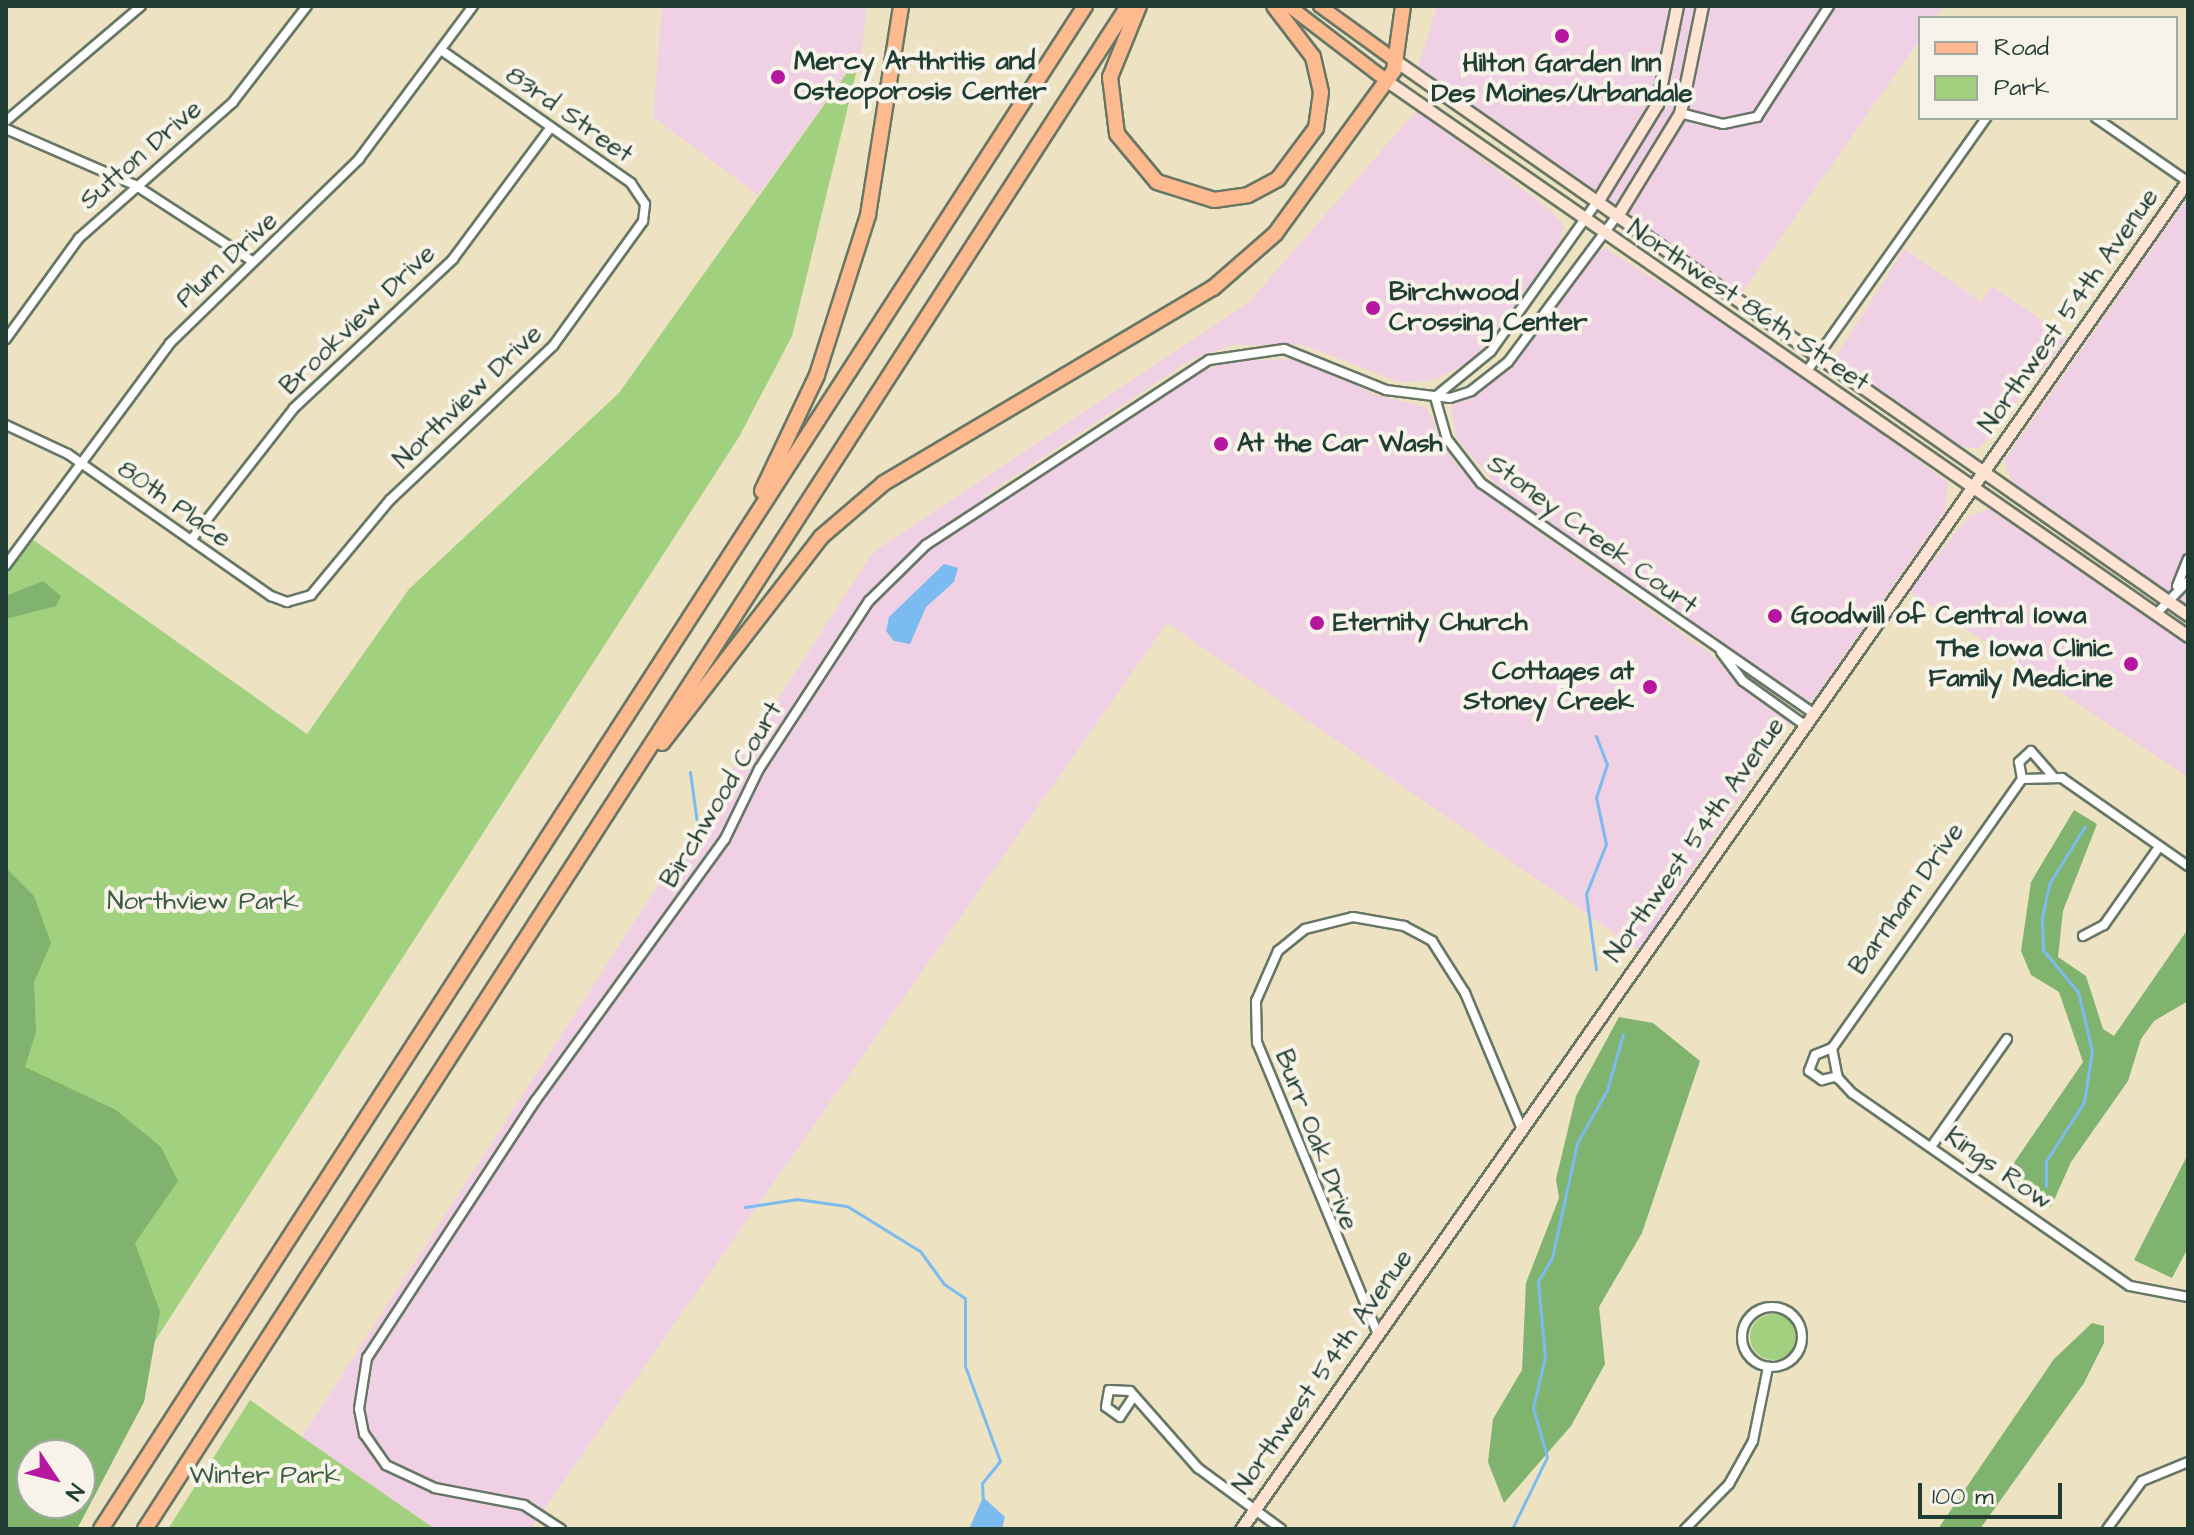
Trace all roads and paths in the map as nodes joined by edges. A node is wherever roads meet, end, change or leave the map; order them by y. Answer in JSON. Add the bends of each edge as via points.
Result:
{"nodes":[{"id":1,"x":141,"y":6,"type":"edge"},
{"id":2,"x":307,"y":6,"type":"edge"},
{"id":3,"x":473,"y":6,"type":"edge"},
{"id":4,"x":901,"y":6,"type":"edge"},
{"id":5,"x":1085,"y":6,"type":"edge"},
{"id":6,"x":1128,"y":6,"type":"edge"},
{"id":7,"x":1139,"y":6,"type":"edge"},
{"id":8,"x":1274,"y":6,"type":"edge"},
{"id":9,"x":1289,"y":6,"type":"edge"},
{"id":10,"x":1320,"y":6,"type":"edge"},
{"id":11,"x":1403,"y":6,"type":"edge"},
{"id":12,"x":1677,"y":6,"type":"edge"},
{"id":13,"x":1702,"y":6,"type":"edge"},
{"id":14,"x":1829,"y":6,"type":"edge"},
{"id":15,"x":441,"y":50,"type":"junction"},
{"id":16,"x":1396,"y":61,"type":"junction"},
{"id":17,"x":1387,"y":81,"type":"junction"},
{"id":18,"x":1680,"y":113,"type":"junction"},
{"id":19,"x":1985,"y":120,"type":"edge"},
{"id":20,"x":2099,"y":120,"type":"edge"},
{"id":21,"x":6,"y":121,"type":"edge"},
{"id":22,"x":551,"y":127,"type":"junction"},
{"id":23,"x":6,"y":129,"type":"edge"},
{"id":24,"x":2188,"y":180,"type":"edge"},
{"id":25,"x":135,"y":185,"type":"junction"},
{"id":26,"x":1597,"y":202,"type":"junction"},
{"id":27,"x":1617,"y":216,"type":"junction"},
{"id":28,"x":1584,"y":221,"type":"junction"},
{"id":29,"x":639,"y":229,"type":"joint"},
{"id":30,"x":1602,"y":233,"type":"junction"},
{"id":31,"x":252,"y":261,"type":"junction"},
{"id":32,"x":6,"y":339,"type":"edge"},
{"id":33,"x":1819,"y":357,"type":"junction"},
{"id":34,"x":1807,"y":371,"type":"junction"},
{"id":35,"x":1435,"y":397,"type":"junction"},
{"id":36,"x":6,"y":425,"type":"edge"},
{"id":37,"x":81,"y":463,"type":"junction"},
{"id":38,"x":1982,"y":471,"type":"junction"},
{"id":39,"x":1971,"y":486,"type":"junction"},
{"id":40,"x":191,"y":540,"type":"junction"},
{"id":41,"x":739,"y":542,"type":"junction"},
{"id":42,"x":2188,"y":559,"type":"edge"},
{"id":43,"x":6,"y":565,"type":"edge"},
{"id":44,"x":2188,"y":581,"type":"edge"},
{"id":45,"x":2177,"y":586,"type":"junction"},
{"id":46,"x":317,"y":588,"type":"joint"},
{"id":47,"x":2167,"y":600,"type":"junction"},
{"id":48,"x":2156,"y":614,"type":"junction"},
{"id":49,"x":2188,"y":615,"type":"edge"},
{"id":50,"x":2188,"y":636,"type":"edge"},
{"id":51,"x":1720,"y":651,"type":"junction"},
{"id":52,"x":1812,"y":712,"type":"junction"},
{"id":53,"x":1803,"y":724,"type":"junction"},
{"id":54,"x":2052,"y":775,"type":"junction"},
{"id":55,"x":2022,"y":779,"type":"junction"},
{"id":56,"x":603,"y":819,"type":"junction"},
{"id":57,"x":2159,"y":847,"type":"junction"},
{"id":58,"x":2188,"y":866,"type":"edge"},
{"id":59,"x":2083,"y":936,"type":"dead end"},
{"id":60,"x":2007,"y":1039,"type":"dead end"},
{"id":61,"x":1832,"y":1048,"type":"junction"},
{"id":62,"x":1838,"y":1076,"type":"junction"},
{"id":63,"x":1521,"y":1127,"type":"junction"},
{"id":64,"x":1931,"y":1147,"type":"junction"},
{"id":65,"x":2188,"y":1297,"type":"edge"},
{"id":66,"x":1377,"y":1332,"type":"junction"},
{"id":67,"x":1768,"y":1367,"type":"junction"},
{"id":68,"x":1134,"y":1396,"type":"dead end"},
{"id":69,"x":2188,"y":1462,"type":"edge"},
{"id":70,"x":1253,"y":1512,"type":"junction"},
{"id":71,"x":101,"y":1529,"type":"edge"},
{"id":72,"x":145,"y":1529,"type":"edge"},
{"id":73,"x":561,"y":1529,"type":"edge"},
{"id":74,"x":1241,"y":1529,"type":"edge"},
{"id":75,"x":1281,"y":1529,"type":"edge"},
{"id":76,"x":1685,"y":1529,"type":"edge"},
{"id":77,"x":2107,"y":1529,"type":"edge"}],
"edges":[{"from":1,"to":21,"type":"street"},
{"from":2,"to":25,"type":"street","name":"Sutton Drive","via":[[233,102]]},
{"from":3,"to":15,"type":"street","name":"Plum Drive"},
{"from":4,"to":41,"type":"highway","via":[[868,215],[840,310]]},
{"from":5,"to":41,"type":"highway"},
{"from":6,"to":56,"type":"highway"},
{"from":7,"to":8,"type":"highway","via":[[1110,77],[1117,134],[1157,182],[1214,200],[1248,195],[1278,179],[1316,128],[1321,92],[1313,57]]},
{"from":9,"to":17,"type":"main road","name":"Northwest 86th Street"},
{"from":10,"to":16,"type":"main road","name":"Northwest 86th Street"},
{"from":11,"to":16,"type":"highway"},
{"from":12,"to":26,"type":"street","via":[[1657,104]]},
{"from":13,"to":18,"type":"street"},
{"from":14,"to":18,"type":"street","via":[[1757,117],[1723,124]]},
{"from":15,"to":22,"type":"street","name":"83rd Street"},
{"from":15,"to":31,"type":"street","name":"Plum Drive","via":[[359,159]]},
{"from":16,"to":17,"type":"highway"},
{"from":16,"to":26,"type":"street","name":"Northwest 86th Street"},
{"from":17,"to":28,"type":"street","name":"Northwest 86th Street"},
{"from":17,"to":56,"type":"highway","via":[[1302,201],[1234,272],[884,483],[821,537]]},
{"from":18,"to":27,"type":"street"},
{"from":19,"to":33,"type":"street"},
{"from":20,"to":24,"type":"street"},
{"from":22,"to":29,"type":"street","name":"83rd Street","via":[[637,188],[645,204]]},
{"from":22,"to":40,"type":"street","name":"Brookview Drive","via":[[453,259],[294,408]]},
{"from":23,"to":25,"type":"street"},
{"from":24,"to":38,"type":"street","name":"Northwest 54th Avenue"},
{"from":25,"to":31,"type":"street"},
{"from":25,"to":32,"type":"street","name":"Sutton Drive","via":[[79,238]]},
{"from":26,"to":27,"type":"street","name":"Northwest 86th Street"},
{"from":26,"to":28,"type":"street"},
{"from":27,"to":30,"type":"street","name":"Birchwood Court"},
{"from":27,"to":33,"type":"street","name":"Northwest 86th Street"},
{"from":28,"to":30,"type":"street","name":"Northwest 86th Street"},
{"from":28,"to":35,"type":"street","via":[[1491,351]]},
{"from":29,"to":46,"type":"street","name":"Northview Drive","via":[[553,346],[390,500]]},
{"from":30,"to":34,"type":"street","name":"Northwest 86th Street"},
{"from":30,"to":35,"type":"street","name":"Birchwood Court","via":[[1502,369],[1462,395]]},
{"from":31,"to":37,"type":"street","name":"Plum Drive","via":[[170,343]]},
{"from":33,"to":34,"type":"street"},
{"from":33,"to":38,"type":"street","name":"Northwest 86th Street"},
{"from":34,"to":39,"type":"street","name":"Northwest 86th Street"},
{"from":35,"to":51,"type":"street","name":"Stoney Creek Court","via":[[1447,439],[1481,483]]},
{"from":35,"to":73,"type":"street","name":"Birchwood Court","via":[[1386,390],[1284,349],[1209,360],[926,545],[869,601],[759,769],[725,839],[536,1100],[367,1358],[359,1409],[364,1434],[386,1465],[405,1479],[481,1492],[538,1513]]},
{"from":36,"to":37,"type":"street","name":"80th Place"},
{"from":37,"to":40,"type":"street","name":"80th Place"},
{"from":37,"to":43,"type":"street","name":"Plum Drive"},
{"from":38,"to":39,"type":"street","name":"Northwest 54th Avenue"},
{"from":38,"to":47,"type":"street","name":"Northwest 86th Street"},
{"from":39,"to":48,"type":"street","name":"Northwest 86th Street"},
{"from":39,"to":52,"type":"street","name":"Northwest 54th Avenue"},
{"from":40,"to":46,"type":"street","name":"80th Place","via":[[279,601],[304,599]]},
{"from":41,"to":71,"type":"highway"},
{"from":42,"to":45,"type":"street"},
{"from":44,"to":45,"type":"street"},
{"from":45,"to":47,"type":"street"},
{"from":47,"to":48,"type":"street"},
{"from":47,"to":49,"type":"street","name":"Northwest 86th Street"},
{"from":48,"to":50,"type":"street","name":"Northwest 86th Street"},
{"from":51,"to":52,"type":"street","name":"Stoney Creek Court"},
{"from":51,"to":53,"type":"street","name":"Stoney Creek Court","via":[[1743,681]]},
{"from":52,"to":53,"type":"street","name":"Northwest 54th Avenue"},
{"from":53,"to":63,"type":"street","name":"Northwest 54th Avenue"},
{"from":54,"to":55,"type":"street"},
{"from":54,"to":55,"type":"street","via":[[2031,751],[2019,762]]},
{"from":54,"to":57,"type":"street"},
{"from":55,"to":61,"type":"street","name":"Barnham Drive","via":[[2006,792]]},
{"from":56,"to":72,"type":"highway"},
{"from":57,"to":58,"type":"street"},
{"from":57,"to":59,"type":"street","via":[[2104,925]]},
{"from":60,"to":64,"type":"street"},
{"from":61,"to":62,"type":"street"},
{"from":61,"to":62,"type":"street","via":[[1815,1055],[1809,1071],[1822,1080]]},
{"from":62,"to":64,"type":"street","name":"Kings Row"},
{"from":63,"to":66,"type":"street","name":"Northwest 54th Avenue"},
{"from":63,"to":66,"type":"street","name":"Burr Oak Drive","via":[[1465,993],[1432,941],[1404,926],[1353,917],[1305,929],[1278,951],[1256,1001],[1260,1055]]},
{"from":64,"to":65,"type":"street","name":"Kings Row","via":[[2130,1286]]},
{"from":66,"to":70,"type":"street","name":"Northwest 54th Avenue"},
{"from":67,"to":67,"type":"street","via":[[1783,1365],[1800,1349],[1801,1328],[1781,1309],[1756,1312],[1741,1334],[1749,1358]]},
{"from":67,"to":76,"type":"street","via":[[1753,1441],[1729,1484]]},
{"from":68,"to":70,"type":"street","via":[[1198,1468]]},
{"from":69,"to":77,"type":"street","via":[[2142,1481]]},
{"from":70,"to":74,"type":"street","name":"Northwest 54th Avenue"},
{"from":70,"to":75,"type":"street"}]}
